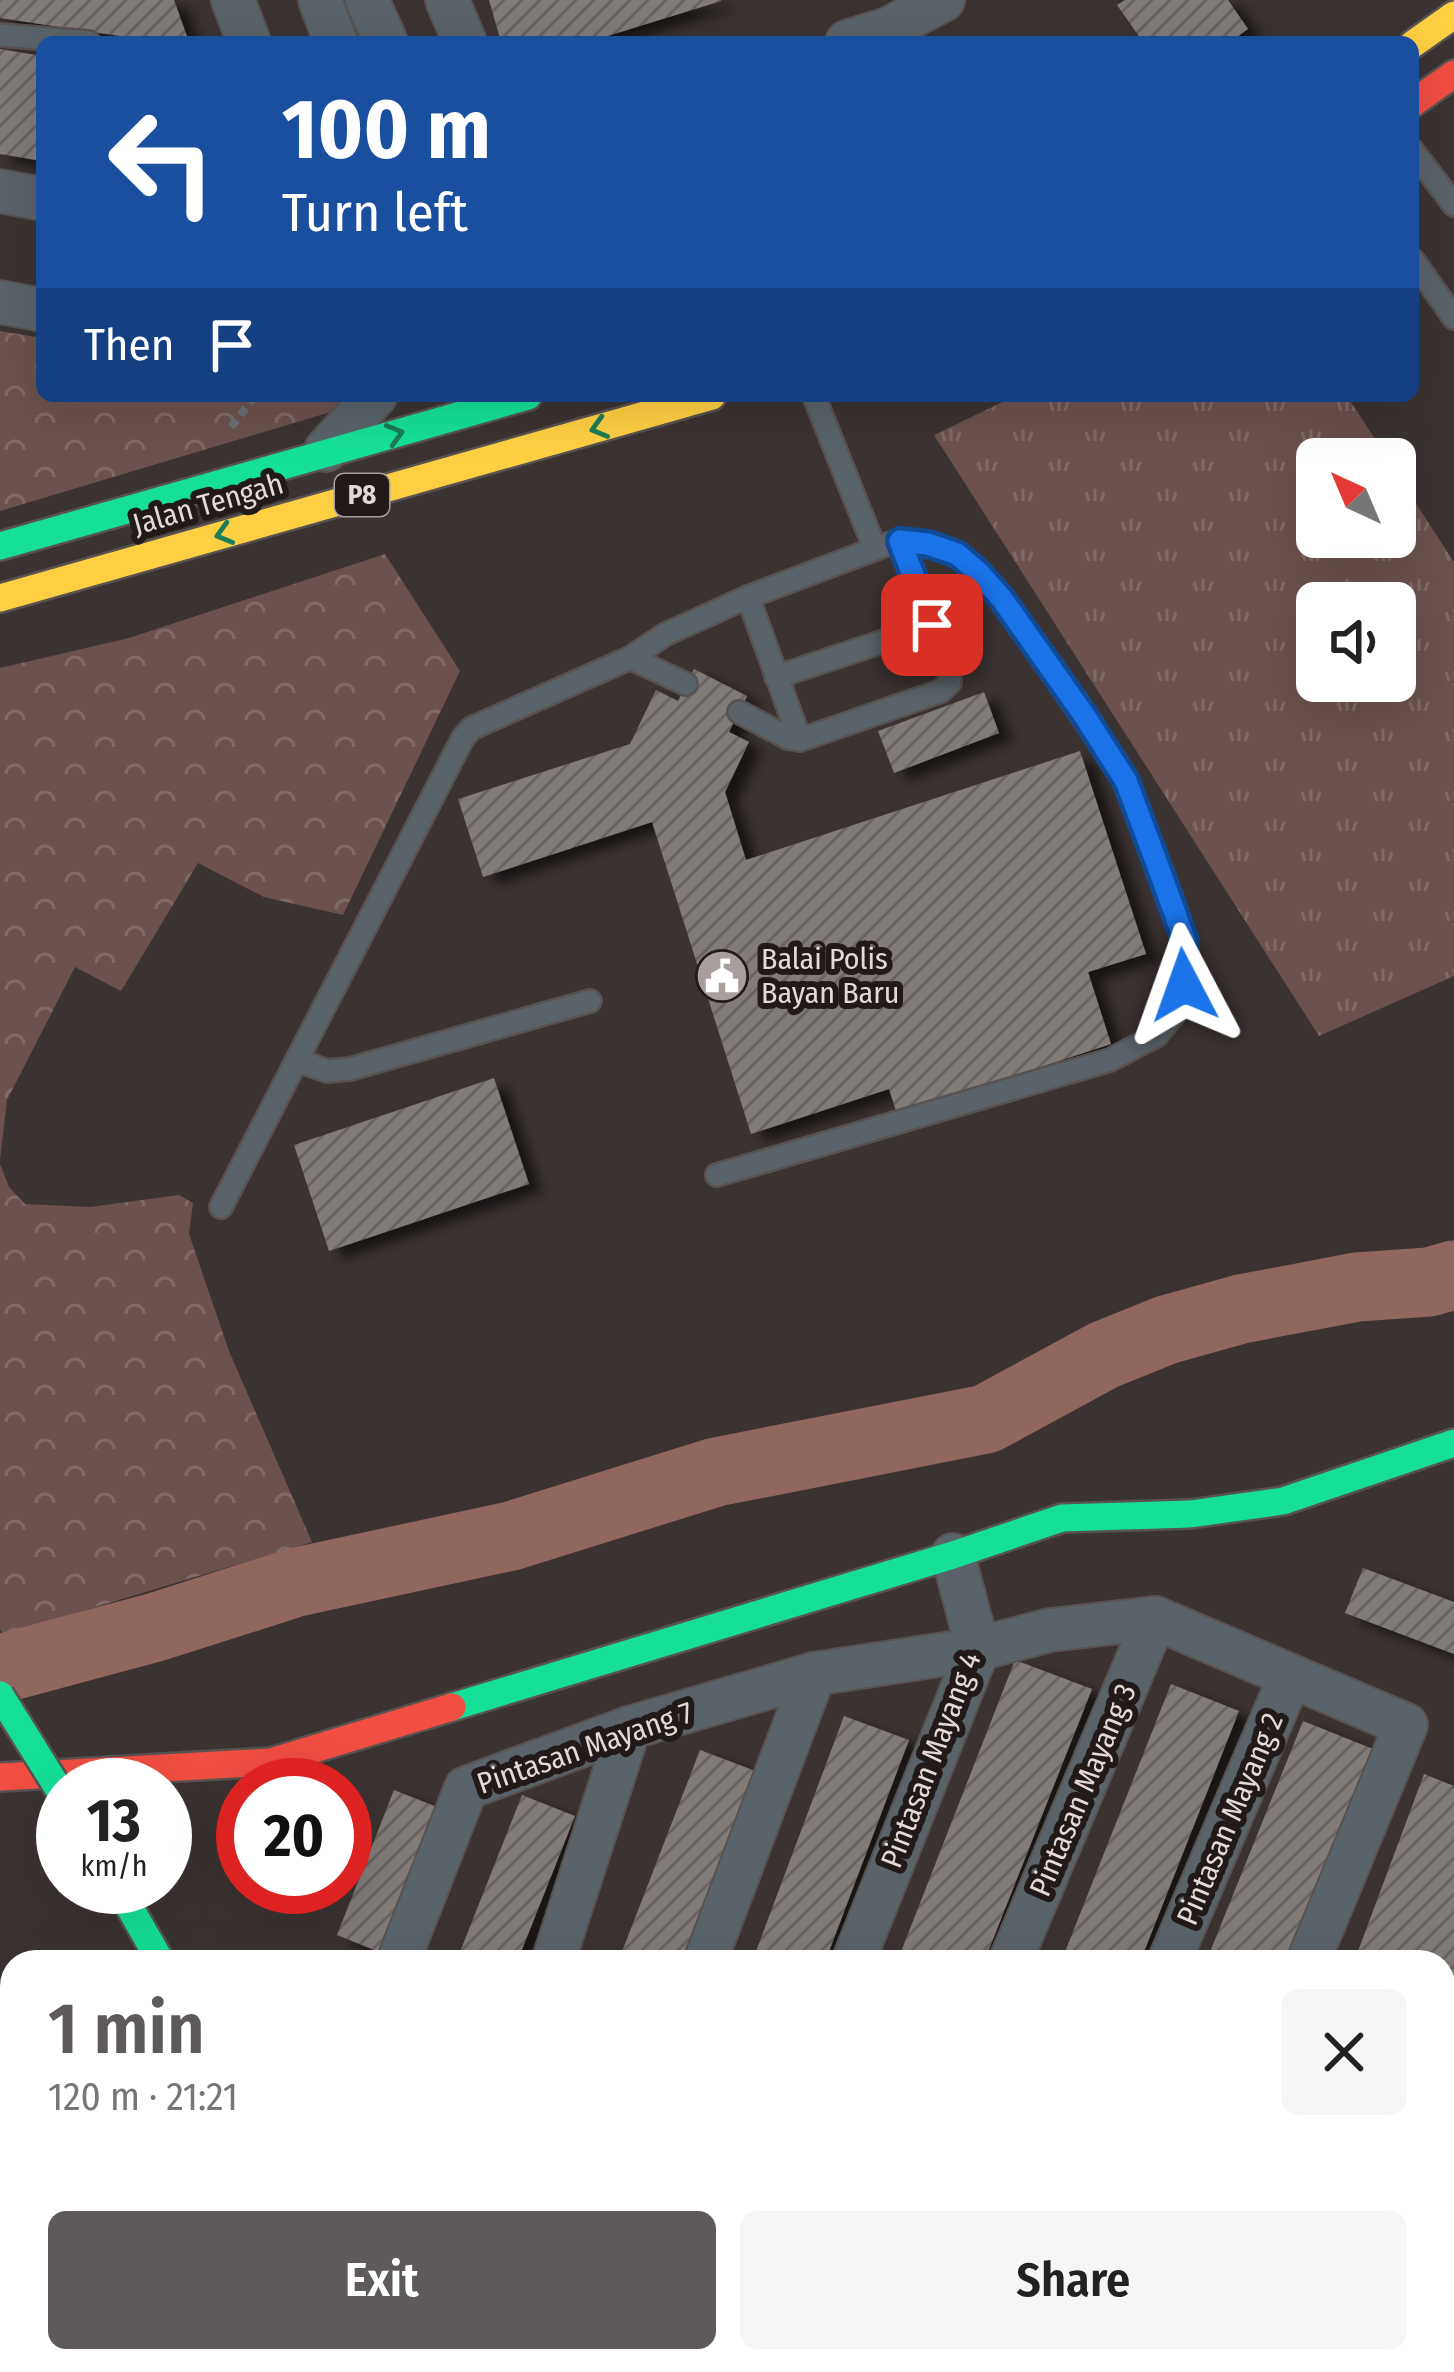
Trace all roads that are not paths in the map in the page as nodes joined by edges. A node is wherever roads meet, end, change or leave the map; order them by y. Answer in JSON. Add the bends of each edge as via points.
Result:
{"nodes":[{"id":1,"x":233,"y":0,"type":"edge"},
{"id":2,"x":320,"y":0,"type":"edge"},
{"id":3,"x":343,"y":0,"type":"edge"},
{"id":4,"x":368,"y":0,"type":"edge"},
{"id":5,"x":447,"y":0,"type":"edge"},
{"id":6,"x":943,"y":0,"type":"edge"},
{"id":7,"x":1454,"y":15,"type":"edge"},
{"id":8,"x":0,"y":35,"type":"edge"},
{"id":9,"x":247,"y":36,"type":"edge"},
{"id":10,"x":334,"y":36,"type":"edge"},
{"id":11,"x":356,"y":36,"type":"edge"},
{"id":12,"x":383,"y":36,"type":"edge"},
{"id":13,"x":462,"y":36,"type":"edge"},
{"id":14,"x":865,"y":36,"type":"edge"},
{"id":15,"x":36,"y":38,"type":"edge"},
{"id":16,"x":1419,"y":40,"type":"edge"},
{"id":17,"x":1454,"y":74,"type":"edge"},
{"id":18,"x":1419,"y":99,"type":"edge"},
{"id":19,"x":1419,"y":159,"type":"edge"},
{"id":20,"x":0,"y":191,"type":"edge"},
{"id":21,"x":36,"y":198,"type":"edge"},
{"id":22,"x":1454,"y":205,"type":"edge"},
{"id":23,"x":1419,"y":268,"type":"edge"},
{"id":24,"x":0,"y":302,"type":"edge"},
{"id":25,"x":36,"y":309,"type":"edge"},
{"id":26,"x":1454,"y":318,"type":"edge"},
{"id":27,"x":370,"y":402,"type":"edge"},
{"id":28,"x":507,"y":402,"type":"edge"},
{"id":29,"x":691,"y":402,"type":"edge"},
{"id":30,"x":816,"y":402,"type":"edge"},
{"id":31,"x":321,"y":455,"type":"junction"},
{"id":32,"x":900,"y":541,"type":"junction"},
{"id":33,"x":0,"y":546,"type":"edge"},
{"id":34,"x":875,"y":549,"type":"junction"},
{"id":35,"x":748,"y":597,"type":"junction"},
{"id":36,"x":0,"y":598,"type":"edge"},
{"id":37,"x":932,"y":625,"type":"junction"},
{"id":38,"x":630,"y":658,"type":"junction"},
{"id":39,"x":776,"y":676,"type":"junction"},
{"id":40,"x":686,"y":684,"type":"dead end"},
{"id":41,"x":739,"y":712,"type":"dead end"},
{"id":42,"x":800,"y":740,"type":"junction"},
{"id":43,"x":590,"y":1001,"type":"dead end"},
{"id":44,"x":299,"y":1061,"type":"junction"},
{"id":45,"x":718,"y":1175,"type":"dead end"},
{"id":46,"x":221,"y":1207,"type":"dead end"},
{"id":47,"x":1454,"y":1443,"type":"edge"},
{"id":48,"x":953,"y":1555,"type":"junction"},
{"id":49,"x":1155,"y":1618,"type":"junction"},
{"id":50,"x":978,"y":1649,"type":"junction"},
{"id":51,"x":814,"y":1674,"type":"junction"},
{"id":52,"x":1291,"y":1677,"type":"junction"},
{"id":53,"x":0,"y":1695,"type":"edge"},
{"id":54,"x":629,"y":1728,"type":"junction"},
{"id":55,"x":39,"y":1758,"type":"edge"},
{"id":56,"x":0,"y":1777,"type":"edge"},
{"id":57,"x":133,"y":1914,"type":"edge"},
{"id":58,"x":154,"y":1950,"type":"edge"},
{"id":59,"x":403,"y":1950,"type":"edge"},
{"id":60,"x":557,"y":1950,"type":"edge"},
{"id":61,"x":710,"y":1950,"type":"edge"},
{"id":62,"x":858,"y":1950,"type":"edge"},
{"id":63,"x":1015,"y":1950,"type":"edge"},
{"id":64,"x":1174,"y":1950,"type":"edge"},
{"id":65,"x":1314,"y":1950,"type":"edge"}],
"edges":[{"from":1,"to":9,"type":"street"},
{"from":2,"to":10,"type":"street"},
{"from":3,"to":11,"type":"street"},
{"from":4,"to":12,"type":"street"},
{"from":5,"to":13,"type":"street"},
{"from":6,"to":14,"type":"street"},
{"from":7,"to":16,"type":"main road"},
{"from":8,"to":15,"type":"lane"},
{"from":17,"to":18,"type":"main road"},
{"from":19,"to":22,"type":"lane"},
{"from":20,"to":21,"type":"street"},
{"from":23,"to":26,"type":"lane"},
{"from":24,"to":25,"type":"street"},
{"from":27,"to":31,"type":"street"},
{"from":31,"to":28,"type":"main road","name":"Jalan Tengah","number":"P8","one_way":true},
{"from":29,"to":36,"type":"main road","name":"Jalan Tengah","number":"P8","one_way":true},
{"from":30,"to":34,"type":"lane"},
{"from":31,"to":33,"type":"main road","name":"Jalan Tengah","number":"P8"},
{"from":32,"to":34,"type":"lane"},
{"from":32,"to":37,"type":"lane"},
{"from":32,"to":45,"type":"lane","via":[[957,554],[978,572],[1126,781],[1185,941],[1184,985],[1156,1036],[1110,1060]]},
{"from":34,"to":35,"type":"lane"},
{"from":35,"to":38,"type":"lane"},
{"from":35,"to":39,"type":"lane"},
{"from":37,"to":39,"type":"lane"},
{"from":37,"to":42,"type":"lane","via":[[949,669],[941,691]]},
{"from":38,"to":40,"type":"lane"},
{"from":38,"to":44,"type":"lane","via":[[483,721],[463,738]]},
{"from":39,"to":42,"type":"lane"},
{"from":41,"to":42,"type":"lane"},
{"from":43,"to":44,"type":"lane","via":[[350,1069]]},
{"from":44,"to":46,"type":"lane"},
{"from":47,"to":48,"type":"main road","via":[[1282,1501],[1234,1511],[1062,1518]]},
{"from":48,"to":50,"type":"street","name":"Pintasan Mayang 4"},
{"from":48,"to":56,"type":"main road","via":[[272,1762]]},
{"from":49,"to":50,"type":"street","name":"Pintasan Mayang 7","via":[[1050,1630]]},
{"from":49,"to":52,"type":"street"},
{"from":49,"to":63,"type":"street","name":"Pintasan Mayang 3"},
{"from":50,"to":51,"type":"street","name":"Pintasan Mayang 7"},
{"from":50,"to":62,"type":"street","name":"Pintasan Mayang 4"},
{"from":51,"to":54,"type":"street","name":"Pintasan Mayang 7"},
{"from":51,"to":61,"type":"street"},
{"from":52,"to":64,"type":"street","name":"Pintasan Mayang 2"},
{"from":52,"to":65,"type":"street","via":[[1406,1724]]},
{"from":53,"to":55,"type":"main road","bridge":true},
{"from":54,"to":59,"type":"street","name":"Pintasan Mayang 7","via":[[466,1788]]},
{"from":54,"to":60,"type":"street"},
{"from":57,"to":58,"type":"main road"}]}
